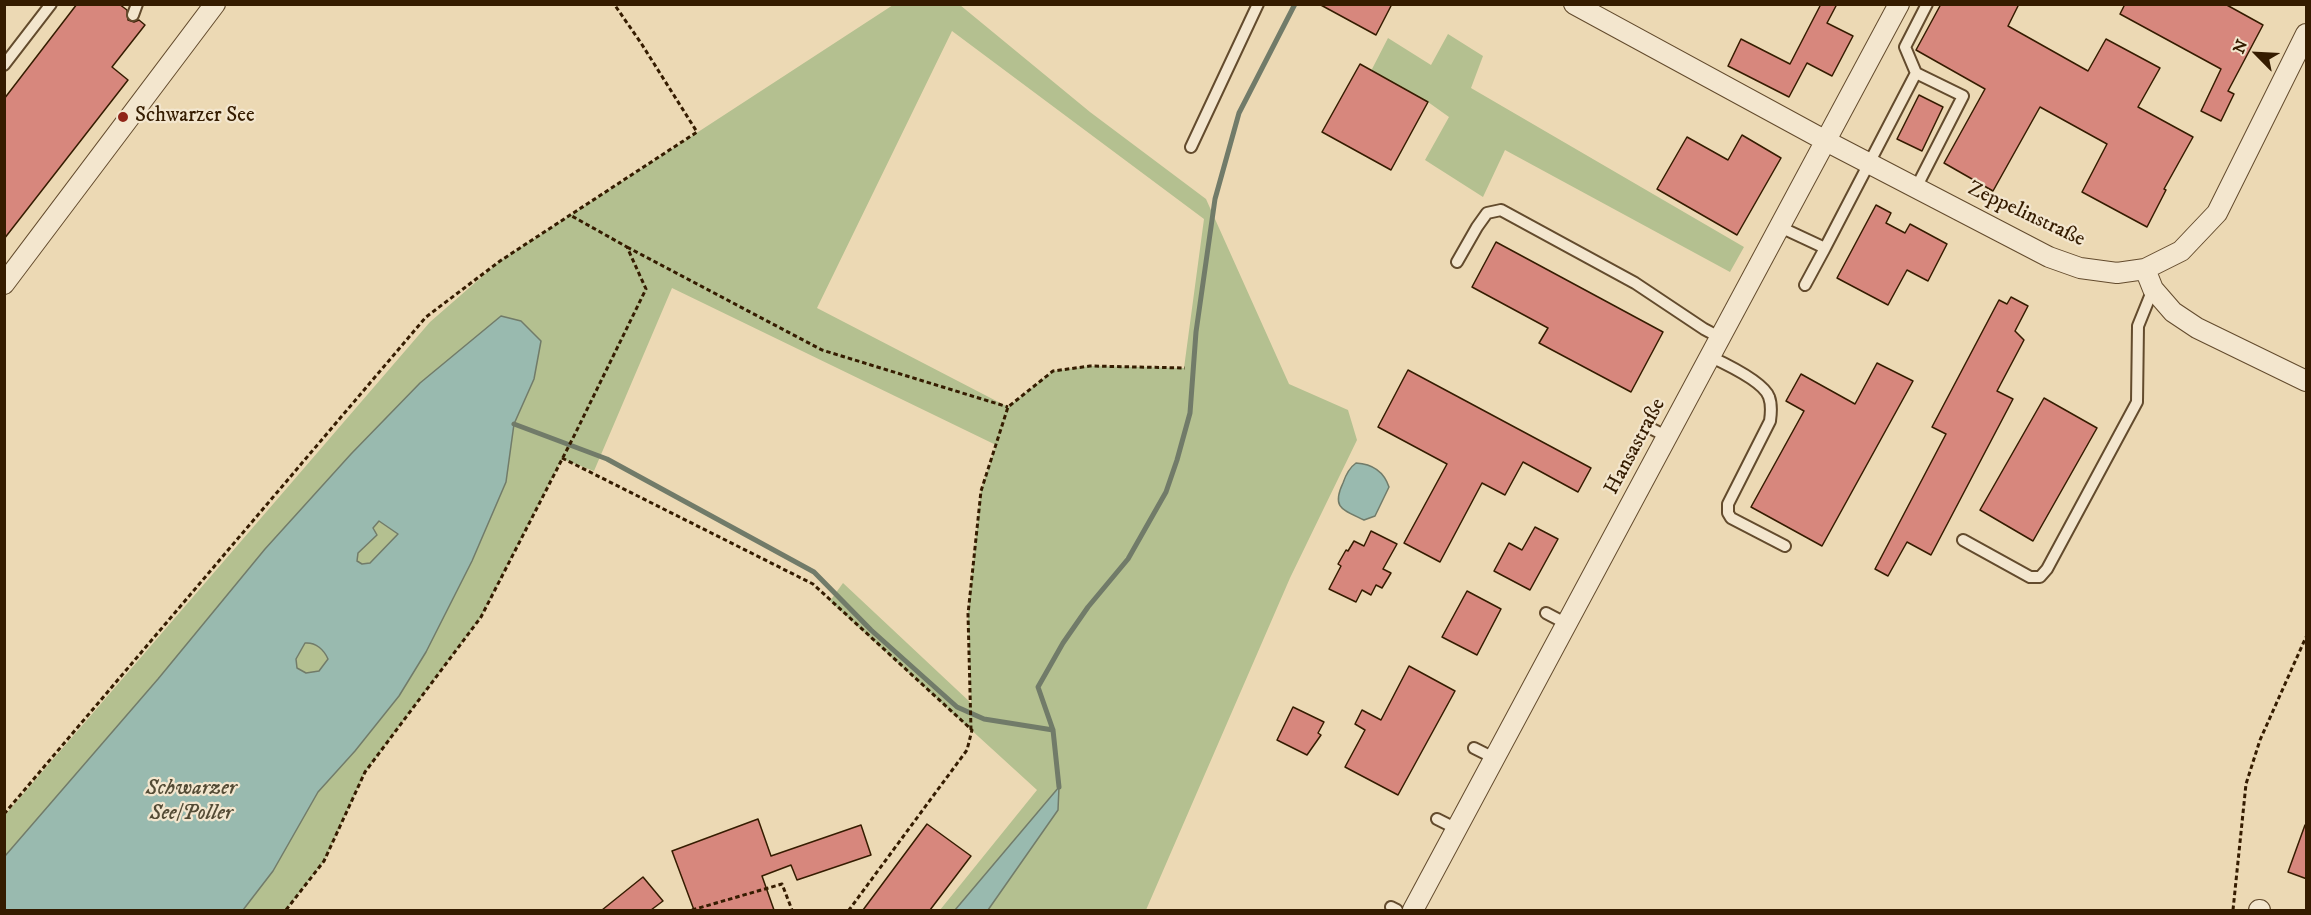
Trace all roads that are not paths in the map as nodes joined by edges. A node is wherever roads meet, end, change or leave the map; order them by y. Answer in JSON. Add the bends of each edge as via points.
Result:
{"nodes":[{"id":1,"x":51,"y":4,"type":"edge"},
{"id":2,"x":138,"y":4,"type":"edge"},
{"id":3,"x":215,"y":4,"type":"edge"},
{"id":4,"x":1258,"y":4,"type":"edge"},
{"id":5,"x":1574,"y":4,"type":"edge"},
{"id":6,"x":1899,"y":4,"type":"edge"},
{"id":7,"x":1927,"y":4,"type":"edge"},
{"id":8,"x":133,"y":15,"type":"dead end"},
{"id":9,"x":2307,"y":34,"type":"edge"},
{"id":10,"x":4,"y":65,"type":"edge"},
{"id":11,"x":1916,"y":73,"type":"junction"},
{"id":12,"x":1826,"y":141,"type":"junction"},
{"id":13,"x":1191,"y":147,"type":"dead end"},
{"id":14,"x":1870,"y":165,"type":"junction"},
{"id":15,"x":1916,"y":188,"type":"junction"},
{"id":16,"x":1780,"y":227,"type":"junction"},
{"id":17,"x":1825,"y":248,"type":"junction"},
{"id":18,"x":1457,"y":262,"type":"dead end"},
{"id":19,"x":2145,"y":269,"type":"junction"},
{"id":20,"x":4,"y":284,"type":"edge"},
{"id":21,"x":1805,"y":285,"type":"dead end"},
{"id":22,"x":2153,"y":289,"type":"junction"},
{"id":23,"x":1721,"y":338,"type":"junction"},
{"id":24,"x":1711,"y":357,"type":"junction"},
{"id":25,"x":2307,"y":381,"type":"edge"},
{"id":26,"x":1963,"y":540,"type":"dead end"},
{"id":27,"x":1785,"y":546,"type":"dead end"},
{"id":28,"x":1546,"y":613,"type":"dead end"},
{"id":29,"x":1567,"y":624,"type":"junction"},
{"id":30,"x":1474,"y":748,"type":"dead end"},
{"id":31,"x":1494,"y":758,"type":"junction"},
{"id":32,"x":1437,"y":819,"type":"dead end"},
{"id":33,"x":1457,"y":828,"type":"junction"},
{"id":34,"x":1413,"y":910,"type":"edge"}],
"edges":[{"from":1,"to":10,"type":"lane"},
{"from":2,"to":8,"type":"lane"},
{"from":3,"to":20,"type":"street"},
{"from":4,"to":13,"type":"lane"},
{"from":5,"to":12,"type":"street","name":"Zeppelinstraße"},
{"from":6,"to":12,"type":"street","name":"Hansastraße"},
{"from":7,"to":11,"type":"lane","via":[[1905,47]]},
{"from":9,"to":19,"type":"street","name":"Zeppelinstraße","via":[[2217,213],[2181,251]]},
{"from":11,"to":14,"type":"lane"},
{"from":11,"to":15,"type":"lane","via":[[1963,96]]},
{"from":12,"to":14,"type":"street","name":"Zeppelinstraße"},
{"from":12,"to":16,"type":"street","name":"Hansastraße"},
{"from":14,"to":15,"type":"street","name":"Zeppelinstraße"},
{"from":14,"to":17,"type":"lane"},
{"from":15,"to":19,"type":"street","name":"Zeppelinstraße","via":[[2049,257],[2080,268],[2117,273]]},
{"from":16,"to":17,"type":"lane"},
{"from":16,"to":23,"type":"street","name":"Hansastraße"},
{"from":17,"to":21,"type":"lane"},
{"from":18,"to":23,"type":"lane","via":[[1487,213],[1501,210],[1635,283]]},
{"from":19,"to":22,"type":"street"},
{"from":22,"to":25,"type":"street","via":[[2173,312],[2197,328]]},
{"from":22,"to":26,"type":"lane","via":[[2138,326],[2137,402],[2048,569],[2040,577],[2030,577]]},
{"from":23,"to":24,"type":"street","name":"Hansastraße"},
{"from":24,"to":27,"type":"lane","via":[[1763,387],[1771,409],[1770,421],[1728,504],[1728,513]]},
{"from":24,"to":29,"type":"street","name":"Hansastraße","via":[[1659,433]]},
{"from":28,"to":29,"type":"lane"},
{"from":29,"to":31,"type":"street","name":"Hansastraße"},
{"from":30,"to":31,"type":"lane"},
{"from":31,"to":33,"type":"street","name":"Hansastraße"},
{"from":32,"to":33,"type":"lane"},
{"from":33,"to":34,"type":"street","name":"Hansastraße"}]}
